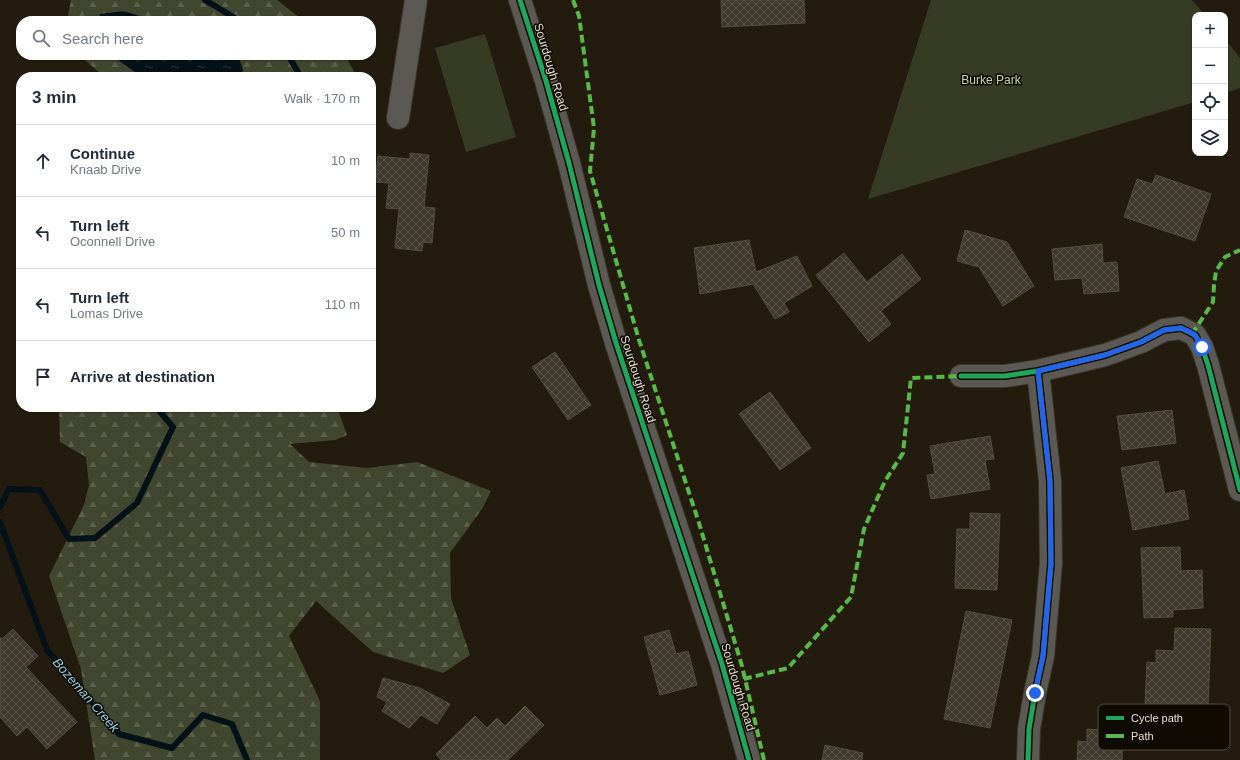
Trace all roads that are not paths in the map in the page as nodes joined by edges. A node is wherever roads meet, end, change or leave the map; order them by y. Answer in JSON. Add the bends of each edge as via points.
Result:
{"nodes":[{"id":1,"x":416,"y":0,"type":"edge"},
{"id":2,"x":520,"y":0,"type":"edge"},
{"id":3,"x":398,"y":118,"type":"dead end"},
{"id":4,"x":1038,"y":371,"type":"junction"},
{"id":5,"x":961,"y":376,"type":"dead end"},
{"id":6,"x":1240,"y":490,"type":"edge"},
{"id":7,"x":749,"y":760,"type":"edge"},
{"id":8,"x":1028,"y":760,"type":"edge"}],
"edges":[{"from":1,"to":3,"type":"street"},
{"from":2,"to":7,"type":"street","name":"Sourdough Road","via":[[569,163],[616,343],[722,664]]},
{"from":4,"to":5,"type":"street","via":[[1005,376]]},
{"from":4,"to":6,"type":"street","via":[[1105,355],[1141,342],[1164,330],[1181,328],[1195,335],[1208,365]]},
{"from":4,"to":8,"type":"street","via":[[1050,481],[1051,563],[1043,656],[1029,728]]}]}
